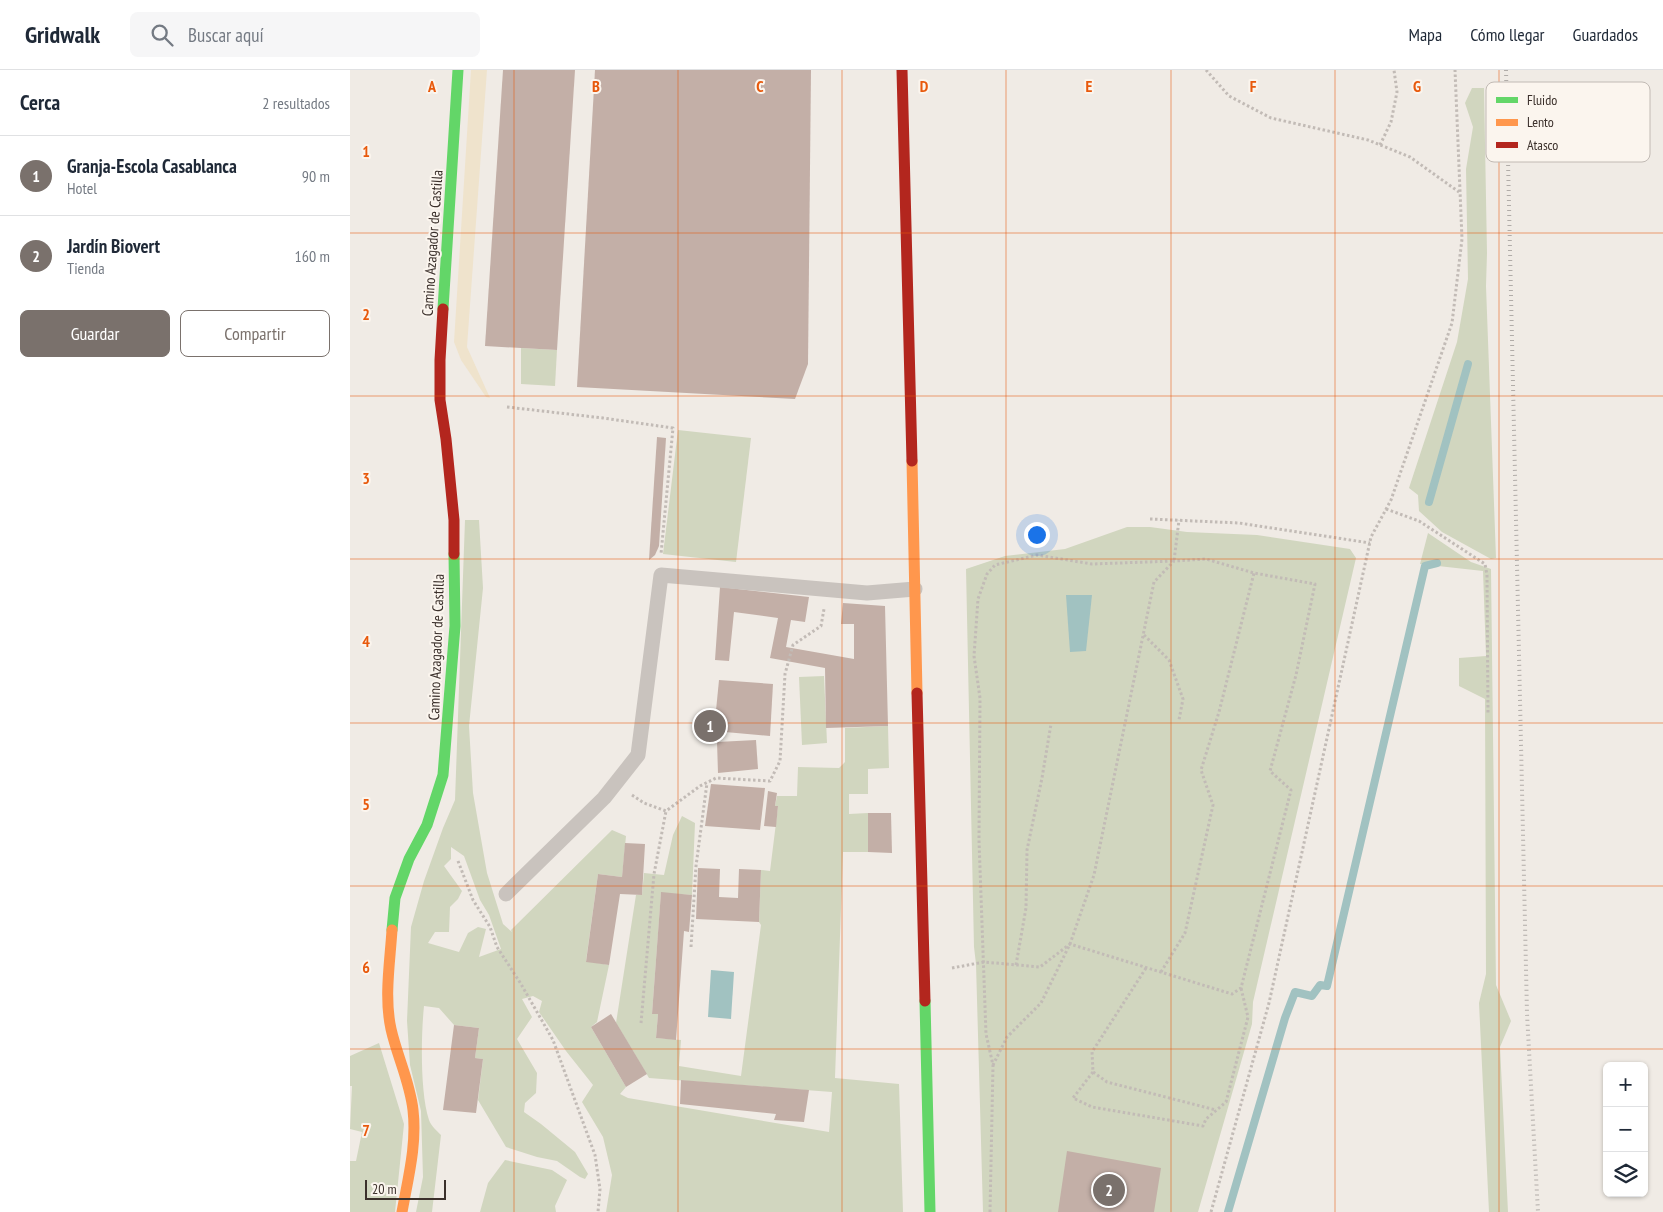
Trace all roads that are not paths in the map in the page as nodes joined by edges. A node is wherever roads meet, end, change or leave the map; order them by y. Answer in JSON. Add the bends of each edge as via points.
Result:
{"nodes":[{"id":1,"x":458,"y":70,"type":"edge"},
{"id":2,"x":902,"y":70,"type":"edge"},
{"id":3,"x":915,"y":589,"type":"junction"},
{"id":4,"x":506,"y":894,"type":"dead end"},
{"id":5,"x":402,"y":1212,"type":"edge"},
{"id":6,"x":930,"y":1212,"type":"edge"}],
"edges":[{"from":1,"to":5,"type":"street","name":"Camino Azagador de Castilla","via":[[440,360],[440,400],[454,520],[455,626],[443,774],[427,825],[409,859],[395,898],[388,990],[391,1028],[413,1110],[414,1148]]},
{"from":2,"to":3,"type":"street"},
{"from":3,"to":4,"type":"lane","via":[[867,593],[661,575],[638,755],[604,798]]},
{"from":3,"to":6,"type":"street"}]}
